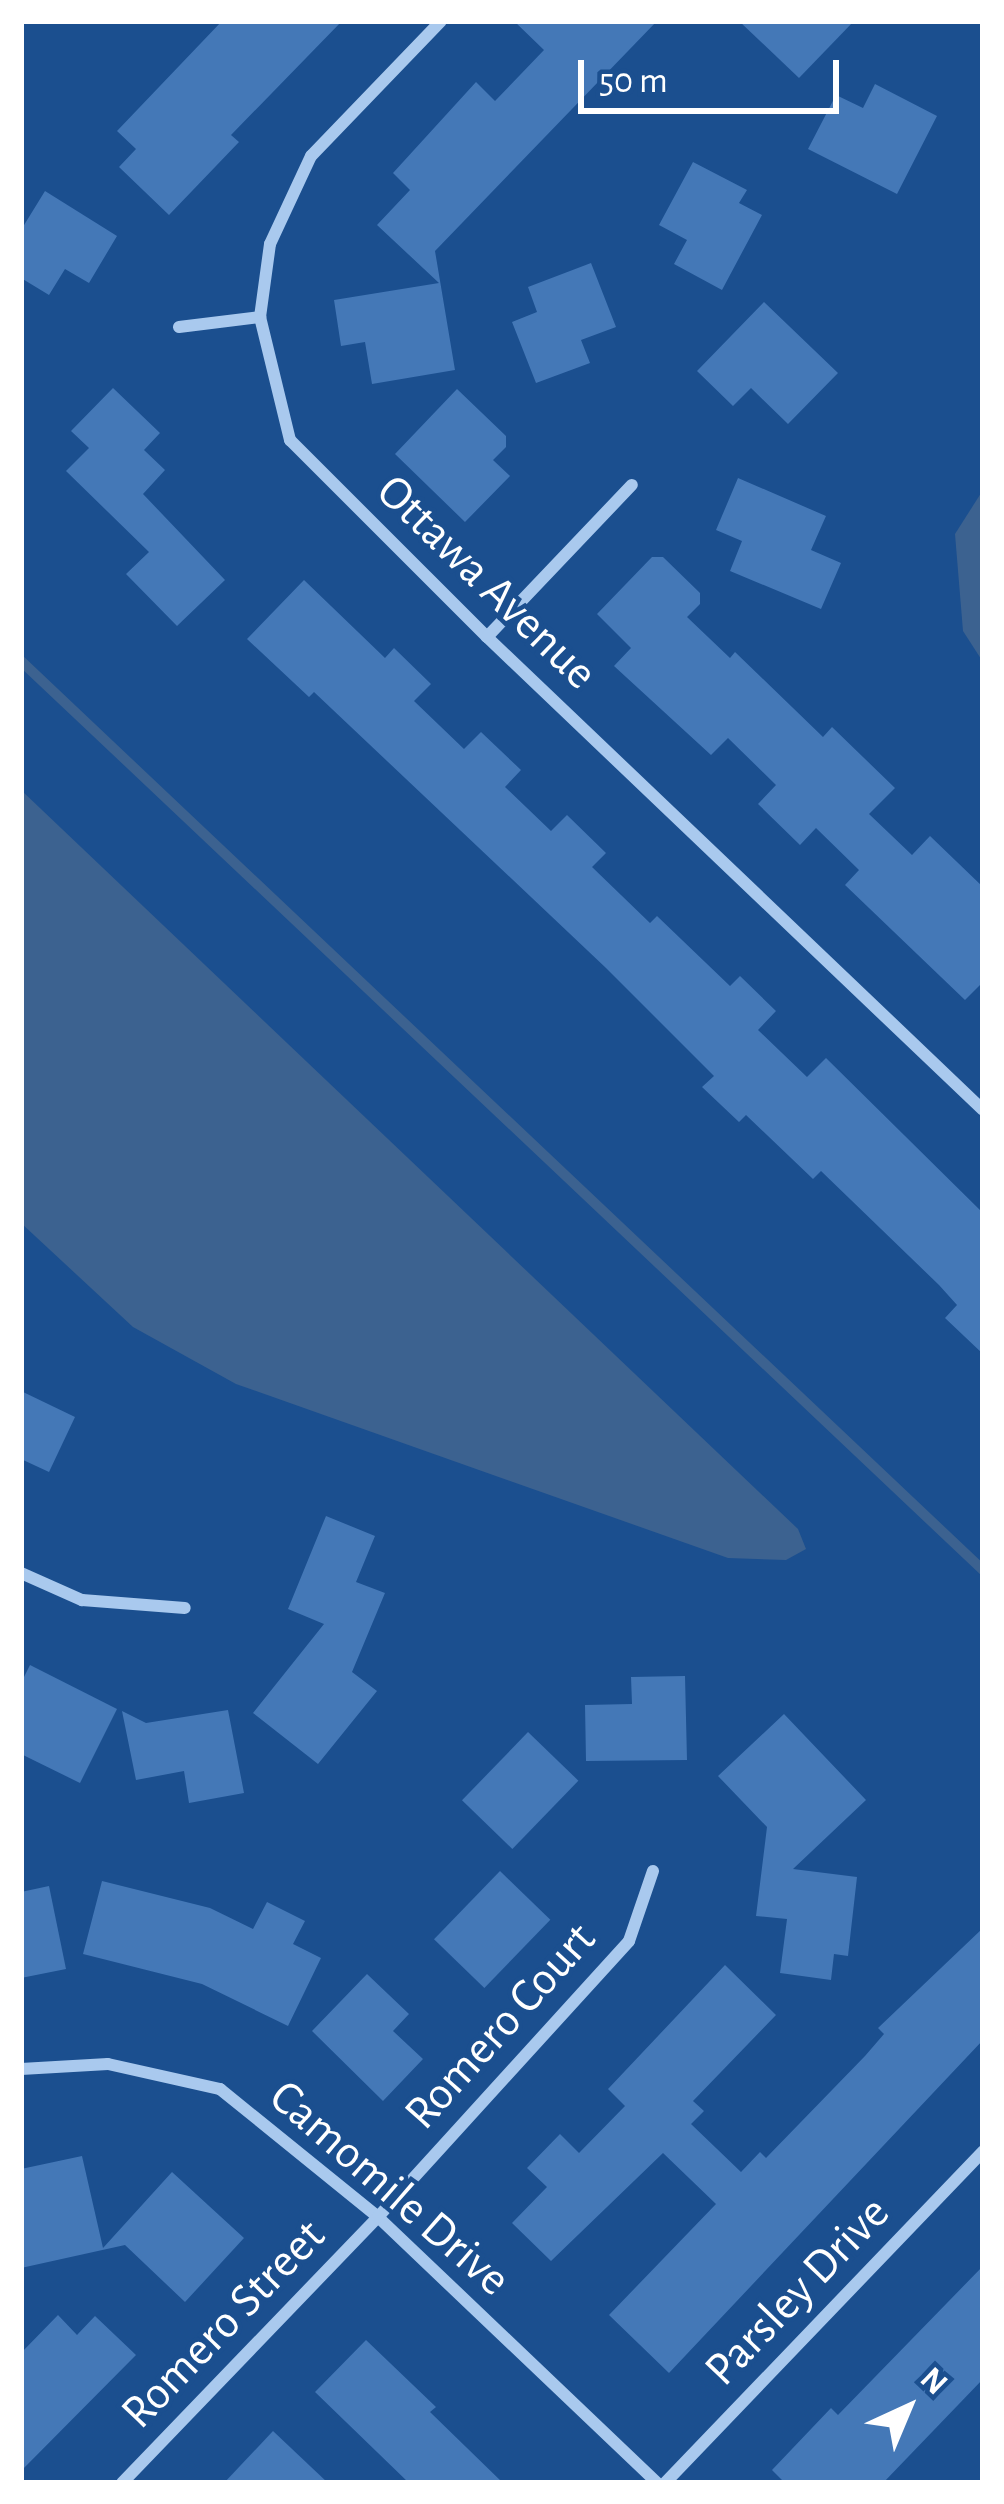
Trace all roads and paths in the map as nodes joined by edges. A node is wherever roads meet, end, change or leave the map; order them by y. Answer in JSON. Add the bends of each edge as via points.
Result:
{"nodes":[{"id":1,"x":441,"y":21,"type":"edge"},
{"id":2,"x":260,"y":317,"type":"junction"},
{"id":3,"x":179,"y":327,"type":"dead end"},
{"id":4,"x":632,"y":485,"type":"dead end"},
{"id":5,"x":488,"y":637,"type":"junction"},
{"id":6,"x":983,"y":1111,"type":"edge"},
{"id":7,"x":21,"y":1573,"type":"edge"},
{"id":8,"x":185,"y":1608,"type":"dead end"},
{"id":9,"x":653,"y":1871,"type":"dead end"},
{"id":10,"x":21,"y":2069,"type":"edge"},
{"id":11,"x":983,"y":2151,"type":"edge"},
{"id":12,"x":378,"y":2217,"type":"junction"},
{"id":13,"x":122,"y":2483,"type":"edge"},
{"id":14,"x":661,"y":2483,"type":"edge"}],
"edges":[{"from":1,"to":2,"type":"street","name":"Ottawa Avenue","via":[[311,156],[270,244]]},
{"from":2,"to":3,"type":"street"},
{"from":2,"to":5,"type":"street","name":"Ottawa Avenue","via":[[290,440]]},
{"from":4,"to":5,"type":"street"},
{"from":5,"to":6,"type":"street","name":"Ottawa Avenue"},
{"from":7,"to":8,"type":"street","via":[[82,1600]]},
{"from":9,"to":12,"type":"street","name":"Romero Court","via":[[629,1941]]},
{"from":10,"to":12,"type":"street","name":"Camomile Drive","via":[[108,2064],[220,2089]]},
{"from":11,"to":14,"type":"street","name":"Parsley Drive"},
{"from":12,"to":13,"type":"street","name":"Romero Street"},
{"from":12,"to":14,"type":"street","name":"Camomile Drive"}]}
